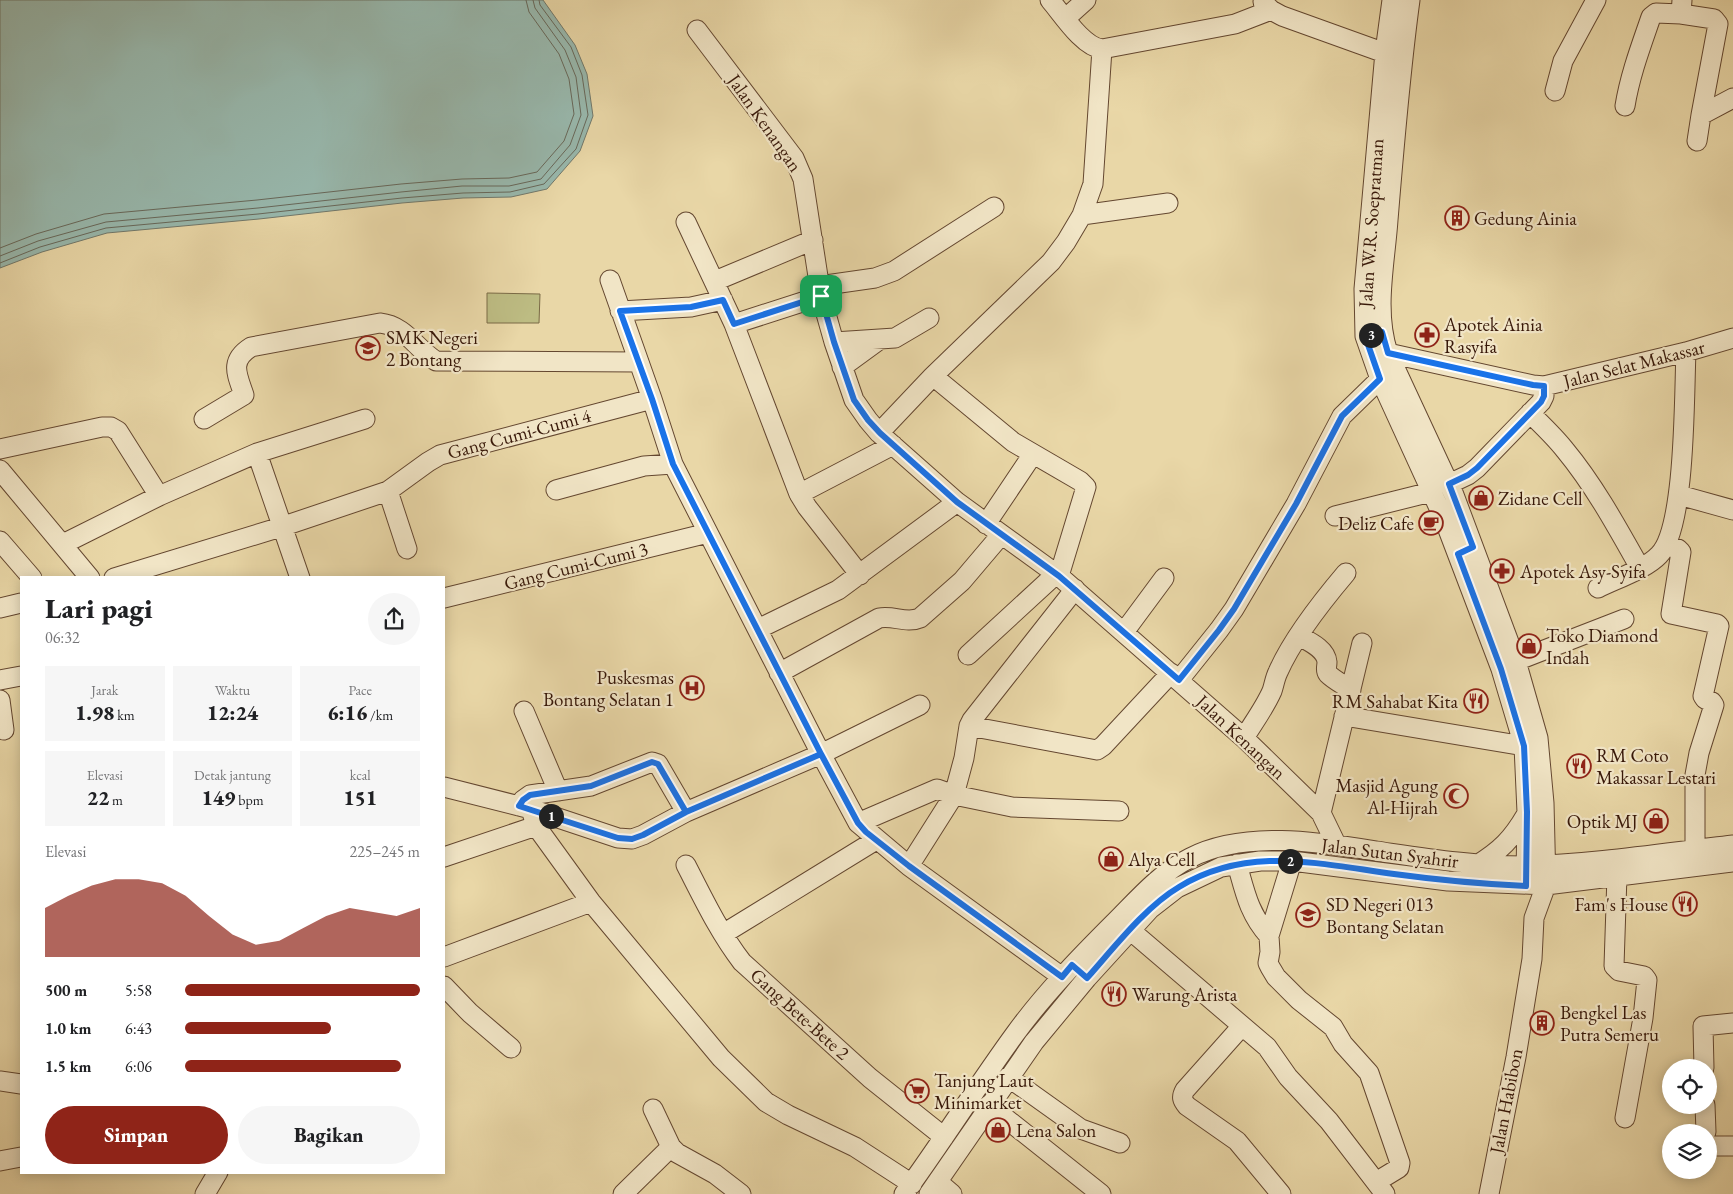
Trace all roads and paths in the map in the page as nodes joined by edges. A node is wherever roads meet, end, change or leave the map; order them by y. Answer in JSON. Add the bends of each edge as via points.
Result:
{"nodes":[{"id":1,"x":1050,"y":0,"type":"edge"},
{"id":2,"x":1086,"y":0,"type":"edge"},
{"id":3,"x":1392,"y":0,"type":"edge"},
{"id":4,"x":1410,"y":0,"type":"edge"},
{"id":5,"x":1596,"y":0,"type":"edge"},
{"id":6,"x":1267,"y":5,"type":"edge"},
{"id":7,"x":1681,"y":7,"type":"edge"},
{"id":8,"x":1066,"y":18,"type":"junction"},
{"id":9,"x":697,"y":30,"type":"dead end"},
{"id":10,"x":1102,"y":49,"type":"junction"},
{"id":11,"x":1394,"y":55,"type":"junction"},
{"id":12,"x":1555,"y":91,"type":"dead end"},
{"id":13,"x":1733,"y":98,"type":"edge"},
{"id":14,"x":1626,"y":106,"type":"dead end"},
{"id":15,"x":1701,"y":115,"type":"junction"},
{"id":16,"x":1697,"y":141,"type":"dead end"},
{"id":17,"x":1168,"y":203,"type":"dead end"},
{"id":18,"x":994,"y":207,"type":"dead end"},
{"id":19,"x":1083,"y":212,"type":"junction"},
{"id":20,"x":686,"y":222,"type":"dead end"},
{"id":21,"x":813,"y":240,"type":"junction"},
{"id":22,"x":610,"y":280,"type":"dead end"},
{"id":23,"x":715,"y":281,"type":"junction"},
{"id":24,"x":820,"y":291,"type":"junction"},
{"id":25,"x":723,"y":300,"type":"junction"},
{"id":26,"x":620,"y":311,"type":"junction"},
{"id":27,"x":929,"y":318,"type":"dead end"},
{"id":28,"x":734,"y":324,"type":"junction"},
{"id":29,"x":1374,"y":334,"type":"junction"},
{"id":30,"x":1733,"y":338,"type":"edge"},
{"id":31,"x":879,"y":340,"type":"junction"},
{"id":32,"x":834,"y":342,"type":"junction"},
{"id":33,"x":1686,"y":352,"type":"junction"},
{"id":34,"x":1388,"y":353,"type":"junction"},
{"id":35,"x":639,"y":362,"type":"junction"},
{"id":36,"x":842,"y":367,"type":"junction"},
{"id":37,"x":933,"y":376,"type":"junction"},
{"id":38,"x":1380,"y":379,"type":"junction"},
{"id":39,"x":1544,"y":386,"type":"junction"},
{"id":40,"x":652,"y":399,"type":"junction"},
{"id":41,"x":1530,"y":413,"type":"junction"},
{"id":42,"x":204,"y":419,"type":"dead end"},
{"id":43,"x":365,"y":419,"type":"dead end"},
{"id":44,"x":886,"y":439,"type":"junction"},
{"id":45,"x":0,"y":448,"type":"edge"},
{"id":46,"x":256,"y":453,"type":"junction"},
{"id":47,"x":1033,"y":454,"type":"junction"},
{"id":48,"x":673,"y":464,"type":"junction"},
{"id":49,"x":0,"y":470,"type":"edge"},
{"id":50,"x":1449,"y":484,"type":"junction"},
{"id":51,"x":556,"y":490,"type":"dead end"},
{"id":52,"x":388,"y":491,"type":"junction"},
{"id":53,"x":1431,"y":492,"type":"junction"},
{"id":54,"x":799,"y":494,"type":"junction"},
{"id":55,"x":1679,"y":495,"type":"junction"},
{"id":56,"x":159,"y":496,"type":"junction"},
{"id":57,"x":957,"y":502,"type":"junction"},
{"id":58,"x":1733,"y":510,"type":"edge"},
{"id":59,"x":1335,"y":516,"type":"dead end"},
{"id":60,"x":281,"y":526,"type":"junction"},
{"id":61,"x":994,"y":530,"type":"junction"},
{"id":62,"x":708,"y":533,"type":"junction"},
{"id":63,"x":0,"y":541,"type":"edge"},
{"id":64,"x":63,"y":544,"type":"junction"},
{"id":65,"x":1666,"y":545,"type":"junction"},
{"id":66,"x":407,"y":550,"type":"dead end"},
{"id":67,"x":1465,"y":551,"type":"junction"},
{"id":68,"x":1640,"y":568,"type":"junction"},
{"id":69,"x":1346,"y":573,"type":"dead end"},
{"id":70,"x":860,"y":575,"type":"junction"},
{"id":71,"x":1058,"y":575,"type":"junction"},
{"id":72,"x":30,"y":576,"type":"edge"},
{"id":73,"x":88,"y":576,"type":"edge"},
{"id":74,"x":120,"y":576,"type":"edge"},
{"id":75,"x":299,"y":576,"type":"edge"},
{"id":76,"x":1164,"y":578,"type":"dead end"},
{"id":77,"x":1598,"y":588,"type":"dead end"},
{"id":78,"x":1075,"y":589,"type":"junction"},
{"id":79,"x":445,"y":598,"type":"edge"},
{"id":80,"x":20,"y":603,"type":"edge"},
{"id":81,"x":0,"y":608,"type":"edge"},
{"id":82,"x":1624,"y":619,"type":"dead end"},
{"id":83,"x":758,"y":629,"type":"junction"},
{"id":84,"x":1124,"y":632,"type":"junction"},
{"id":85,"x":1299,"y":636,"type":"junction"},
{"id":86,"x":1362,"y":643,"type":"dead end"},
{"id":87,"x":968,"y":655,"type":"dead end"},
{"id":88,"x":1516,"y":660,"type":"junction"},
{"id":89,"x":779,"y":673,"type":"junction"},
{"id":90,"x":20,"y":676,"type":"edge"},
{"id":91,"x":1175,"y":677,"type":"junction"},
{"id":92,"x":0,"y":680,"type":"edge"},
{"id":93,"x":1351,"y":690,"type":"junction"},
{"id":94,"x":0,"y":700,"type":"edge"},
{"id":95,"x":920,"y":705,"type":"dead end"},
{"id":96,"x":524,"y":711,"type":"dead end"},
{"id":97,"x":1344,"y":716,"type":"junction"},
{"id":98,"x":969,"y":726,"type":"junction"},
{"id":99,"x":4,"y":730,"type":"dead end"},
{"id":100,"x":1244,"y":738,"type":"junction"},
{"id":101,"x":1524,"y":746,"type":"junction"},
{"id":102,"x":821,"y":754,"type":"junction"},
{"id":103,"x":445,"y":787,"type":"edge"},
{"id":104,"x":558,"y":791,"type":"junction"},
{"id":105,"x":954,"y":795,"type":"junction"},
{"id":106,"x":1119,"y":811,"type":"dead end"},
{"id":107,"x":686,"y":812,"type":"junction"},
{"id":108,"x":1527,"y":812,"type":"junction"},
{"id":109,"x":1321,"y":813,"type":"junction"},
{"id":110,"x":529,"y":814,"type":"junction"},
{"id":111,"x":858,"y":823,"type":"junction"},
{"id":112,"x":876,"y":840,"type":"junction"},
{"id":113,"x":1336,"y":844,"type":"junction"},
{"id":114,"x":1733,"y":845,"type":"edge"},
{"id":115,"x":1695,"y":850,"type":"junction"},
{"id":116,"x":445,"y":856,"type":"edge"},
{"id":117,"x":1292,"y":860,"type":"junction"},
{"id":118,"x":1733,"y":862,"type":"edge"},
{"id":119,"x":1237,"y":864,"type":"junction"},
{"id":120,"x":1477,"y":864,"type":"junction"},
{"id":121,"x":1546,"y":864,"type":"junction"},
{"id":122,"x":686,"y":865,"type":"dead end"},
{"id":123,"x":909,"y":866,"type":"junction"},
{"id":124,"x":1526,"y":866,"type":"junction"},
{"id":125,"x":1617,"y":876,"type":"junction"},
{"id":126,"x":1546,"y":885,"type":"junction"},
{"id":127,"x":1526,"y":886,"type":"junction"},
{"id":128,"x":591,"y":902,"type":"junction"},
{"id":129,"x":1534,"y":918,"type":"junction"},
{"id":130,"x":1130,"y":930,"type":"junction"},
{"id":131,"x":723,"y":934,"type":"junction"},
{"id":132,"x":1269,"y":936,"type":"junction"},
{"id":133,"x":445,"y":957,"type":"edge"},
{"id":134,"x":1062,"y":977,"type":"junction"},
{"id":135,"x":1087,"y":978,"type":"junction"},
{"id":136,"x":445,"y":987,"type":"edge"},
{"id":137,"x":1068,"y":1001,"type":"junction"},
{"id":138,"x":1733,"y":1023,"type":"edge"},
{"id":139,"x":1242,"y":1026,"type":"junction"},
{"id":140,"x":511,"y":1048,"type":"dead end"},
{"id":141,"x":1704,"y":1059,"type":"edge"},
{"id":142,"x":1008,"y":1077,"type":"junction"},
{"id":143,"x":0,"y":1081,"type":"edge"},
{"id":144,"x":20,"y":1084,"type":"edge"},
{"id":145,"x":989,"y":1105,"type":"junction"},
{"id":146,"x":654,"y":1109,"type":"dead end"},
{"id":147,"x":1625,"y":1118,"type":"dead end"},
{"id":148,"x":944,"y":1137,"type":"junction"},
{"id":149,"x":1120,"y":1143,"type":"dead end"},
{"id":150,"x":1717,"y":1146,"type":"edge"},
{"id":151,"x":1733,"y":1146,"type":"edge"},
{"id":152,"x":671,"y":1147,"type":"junction"},
{"id":153,"x":20,"y":1157,"type":"edge"},
{"id":154,"x":0,"y":1161,"type":"edge"},
{"id":155,"x":217,"y":1174,"type":"edge"},
{"id":156,"x":1381,"y":1188,"type":"edge"},
{"id":157,"x":908,"y":1189,"type":"edge"},
{"id":158,"x":940,"y":1190,"type":"edge"},
{"id":159,"x":205,"y":1194,"type":"edge"},
{"id":160,"x":623,"y":1194,"type":"edge"},
{"id":161,"x":741,"y":1194,"type":"edge"},
{"id":162,"x":1101,"y":1194,"type":"edge"},
{"id":163,"x":1282,"y":1194,"type":"edge"},
{"id":164,"x":1489,"y":1194,"type":"edge"}],
"edges":[{"from":1,"to":8,"type":"street"},
{"from":2,"to":8,"type":"street"},
{"from":3,"to":11,"type":"street","name":"Jalan W.R. Soepratman"},
{"from":4,"to":11,"type":"street","name":"Jalan W.R. Soepratman"},
{"from":5,"to":12,"type":"street","via":[[1564,61]]},
{"from":6,"to":10,"type":"street","via":[[1235,24]]},
{"from":6,"to":11,"type":"street","via":[[1282,16]]},
{"from":7,"to":14,"type":"street","via":[[1651,17],[1629,84]]},
{"from":7,"to":15,"type":"street","via":[[1714,19],[1718,24]]},
{"from":8,"to":10,"type":"street","via":[[1086,42]]},
{"from":9,"to":21,"type":"street","name":"Jalan Kenangan","via":[[794,158],[803,179]]},
{"from":10,"to":19,"type":"street","via":[[1093,184]]},
{"from":11,"to":29,"type":"street","name":"Jalan W.R. Soepratman","via":[[1383,172],[1364,289]]},
{"from":13,"to":15,"type":"street"},
{"from":15,"to":16,"type":"street"},
{"from":17,"to":19,"type":"street"},
{"from":18,"to":24,"type":"street","via":[[894,272]]},
{"from":19,"to":37,"type":"street","via":[[1051,262]]},
{"from":20,"to":23,"type":"street"},
{"from":21,"to":23,"type":"street"},
{"from":21,"to":24,"type":"street","name":"Jalan Kenangan"},
{"from":22,"to":26,"type":"street"},
{"from":23,"to":25,"type":"street"},
{"from":24,"to":28,"type":"street"},
{"from":24,"to":32,"type":"street","name":"Jalan Kenangan"},
{"from":25,"to":26,"type":"street","via":[[691,307]]},
{"from":25,"to":28,"type":"street"},
{"from":26,"to":35,"type":"street"},
{"from":27,"to":31,"type":"street","via":[[896,338]]},
{"from":28,"to":54,"type":"street"},
{"from":29,"to":34,"type":"street","name":"Jalan W.R. Soepratman"},
{"from":29,"to":38,"type":"street","name":"Jalan W.R. Soepratman"},
{"from":30,"to":33,"type":"street","name":"Jalan Selat Makassar"},
{"from":31,"to":32,"type":"street"},
{"from":31,"to":36,"type":"street"},
{"from":32,"to":36,"type":"street","name":"Jalan Kenangan"},
{"from":33,"to":39,"type":"street","name":"Jalan Selat Makassar"},
{"from":33,"to":55,"type":"street"},
{"from":34,"to":39,"type":"street","name":"Jalan Selat Makassar"},
{"from":34,"to":50,"type":"street","name":"Jalan W.R. Soepratman"},
{"from":35,"to":40,"type":"street"},
{"from":35,"to":42,"type":"street","via":[[436,361],[400,329],[380,323],[251,347],[242,352],[236,365],[244,395]]},
{"from":36,"to":44,"type":"street","name":"Jalan Kenangan","via":[[854,400]]},
{"from":37,"to":44,"type":"street"},
{"from":37,"to":47,"type":"street","via":[[1013,442]]},
{"from":38,"to":53,"type":"street","name":"Jalan W.R. Soepratman"},
{"from":38,"to":91,"type":"street","via":[[1342,416],[1296,504],[1238,601],[1219,630]]},
{"from":39,"to":41,"type":"street","via":[[1543,399]]},
{"from":40,"to":48,"type":"street"},
{"from":40,"to":52,"type":"street","name":"Gang Cumi-Cumi 4","via":[[440,455]]},
{"from":41,"to":50,"type":"street","via":[[1477,468]]},
{"from":41,"to":68,"type":"street","via":[[1576,464]]},
{"from":43,"to":46,"type":"street"},
{"from":44,"to":54,"type":"street"},
{"from":44,"to":57,"type":"street","name":"Jalan Kenangan"},
{"from":45,"to":56,"type":"street","via":[[110,427],[118,430]]},
{"from":46,"to":56,"type":"street"},
{"from":46,"to":60,"type":"street"},
{"from":47,"to":61,"type":"street"},
{"from":47,"to":71,"type":"street","via":[[1080,481],[1086,488]]},
{"from":48,"to":51,"type":"street","via":[[644,466]]},
{"from":48,"to":62,"type":"street"},
{"from":49,"to":64,"type":"street"},
{"from":50,"to":67,"type":"street","name":"Jalan W.R. Soepratman"},
{"from":52,"to":60,"type":"street","name":"Gang Cumi-Cumi 4"},
{"from":52,"to":66,"type":"street"},
{"from":53,"to":59,"type":"street"},
{"from":53,"to":67,"type":"street","name":"Jalan W.R. Soepratman"},
{"from":54,"to":70,"type":"street"},
{"from":55,"to":58,"type":"street"},
{"from":55,"to":65,"type":"street"},
{"from":56,"to":64,"type":"street"},
{"from":57,"to":61,"type":"street","name":"Jalan Kenangan"},
{"from":57,"to":70,"type":"street"},
{"from":60,"to":74,"type":"street","name":"Gang Cumi-Cumi 4"},
{"from":60,"to":75,"type":"street"},
{"from":61,"to":71,"type":"street","name":"Jalan Kenangan"},
{"from":61,"to":89,"type":"street","via":[[962,581],[920,618],[913,621],[879,618]]},
{"from":62,"to":79,"type":"street","name":"Gang Cumi-Cumi 3"},
{"from":62,"to":83,"type":"street"},
{"from":63,"to":72,"type":"street"},
{"from":64,"to":73,"type":"street"},
{"from":65,"to":68,"type":"street","via":[[1657,557]]},
{"from":65,"to":115,"type":"street","via":[[1681,552],[1671,614],[1719,626],[1703,696],[1714,704],[1695,774]]},
{"from":67,"to":88,"type":"street","name":"Jalan W.R. Soepratman"},
{"from":67,"to":101,"type":"street","name":"Jalan W.R. Soepratman"},
{"from":68,"to":77,"type":"street"},
{"from":69,"to":85,"type":"street"},
{"from":70,"to":83,"type":"street","via":[[838,590]]},
{"from":71,"to":78,"type":"street","name":"Jalan Kenangan"},
{"from":71,"to":87,"type":"street"},
{"from":76,"to":84,"type":"street"},
{"from":78,"to":84,"type":"street","name":"Jalan Kenangan"},
{"from":78,"to":98,"type":"street"},
{"from":80,"to":81,"type":"street"},
{"from":82,"to":88,"type":"street"},
{"from":83,"to":89,"type":"street"},
{"from":84,"to":91,"type":"street","name":"Jalan Kenangan"},
{"from":85,"to":93,"type":"street","via":[[1317,646],[1325,655],[1329,675]]},
{"from":85,"to":100,"type":"street","via":[[1278,672],[1262,711]]},
{"from":86,"to":93,"type":"street"},
{"from":88,"to":121,"type":"street","name":"Jalan W.R. Soepratman","via":[[1538,738]]},
{"from":89,"to":102,"type":"street"},
{"from":90,"to":92,"type":"street"},
{"from":91,"to":98,"type":"street","via":[[1097,750]]},
{"from":91,"to":100,"type":"street","name":"Jalan Kenangan"},
{"from":93,"to":97,"type":"street"},
{"from":94,"to":99,"type":"street"},
{"from":95,"to":102,"type":"street"},
{"from":96,"to":104,"type":"street"},
{"from":97,"to":101,"type":"street"},
{"from":97,"to":109,"type":"street"},
{"from":98,"to":105,"type":"street"},
{"from":100,"to":109,"type":"street","name":"Jalan Kenangan"},
{"from":101,"to":108,"type":"street","name":"Jalan W.R. Soepratman"},
{"from":102,"to":107,"type":"street"},
{"from":102,"to":111,"type":"street"},
{"from":103,"to":110,"type":"street"},
{"from":104,"to":107,"type":"street","via":[[591,786],[656,762]]},
{"from":104,"to":110,"type":"street","via":[[530,795],[523,800]]},
{"from":105,"to":106,"type":"street","via":[[1027,808]]},
{"from":105,"to":111,"type":"street","via":[[932,790]]},
{"from":105,"to":123,"type":"street"},
{"from":107,"to":110,"type":"street","via":[[632,839]]},
{"from":108,"to":120,"type":"street","via":[[1515,834],[1495,853]]},
{"from":108,"to":124,"type":"street","name":"Jalan W.R. Soepratman"},
{"from":109,"to":113,"type":"street","name":"Jalan Kenangan"},
{"from":110,"to":116,"type":"street"},
{"from":110,"to":128,"type":"street"},
{"from":111,"to":112,"type":"street"},
{"from":112,"to":123,"type":"street"},
{"from":112,"to":131,"type":"street"},
{"from":113,"to":120,"type":"street","name":"Jalan Sutan Syahrir"},
{"from":113,"to":134,"type":"street","name":"Jalan Sutan Syahrir","via":[[1254,841],[1222,846],[1192,857],[1169,870]]},
{"from":114,"to":115,"type":"street","name":"Jalan Sutan Syahrir"},
{"from":115,"to":121,"type":"street","name":"Jalan Sutan Syahrir"},
{"from":117,"to":119,"type":"street","name":"Jalan Sutan Syahrir"},
{"from":117,"to":127,"type":"street","name":"Jalan Sutan Syahrir","via":[[1448,881]]},
{"from":117,"to":132,"type":"street"},
{"from":118,"to":125,"type":"street","name":"Jalan Sutan Syahrir"},
{"from":119,"to":130,"type":"street","name":"Jalan Sutan Syahrir","via":[[1221,867],[1177,888]]},
{"from":119,"to":132,"type":"street","via":[[1250,908],[1257,923]]},
{"from":120,"to":124,"type":"street","name":"Jalan Sutan Syahrir"},
{"from":121,"to":124,"type":"street","name":"Jalan Sutan Syahrir"},
{"from":121,"to":126,"type":"street","name":"Jalan W.R. Soepratman"},
{"from":122,"to":131,"type":"street","name":"Gang Bete-Bete 2"},
{"from":123,"to":134,"type":"street"},
{"from":124,"to":127,"type":"street","name":"Jalan W.R. Soepratman"},
{"from":125,"to":126,"type":"street","name":"Jalan Sutan Syahrir"},
{"from":125,"to":147,"type":"street","via":[[1614,966],[1619,971],[1644,976],[1647,980]]},
{"from":126,"to":127,"type":"street","name":"Jalan Sutan Syahrir"},
{"from":126,"to":129,"type":"street","name":"Jalan Habibon"},
{"from":127,"to":129,"type":"street","name":"Jalan Habibon"},
{"from":128,"to":133,"type":"street"},
{"from":128,"to":157,"type":"street","via":[[720,1058],[766,1102],[855,1147]]},
{"from":129,"to":164,"type":"street","name":"Jalan Habibon","via":[[1532,959],[1518,1047]]},
{"from":130,"to":135,"type":"street","name":"Jalan Sutan Syahrir"},
{"from":130,"to":139,"type":"street"},
{"from":131,"to":148,"type":"street","name":"Gang Bete-Bete 2","via":[[748,967],[870,1078]]},
{"from":132,"to":156,"type":"street","via":[[1268,963],[1276,977],[1333,1027],[1343,1044],[1370,1073],[1400,1163]]},
{"from":134,"to":135,"type":"street"},
{"from":134,"to":137,"type":"street"},
{"from":134,"to":148,"type":"street","name":"Jalan Sutan Syahrir","via":[[1016,1032]]},
{"from":135,"to":137,"type":"street","name":"Jalan Sutan Syahrir"},
{"from":136,"to":140,"type":"street"},
{"from":137,"to":142,"type":"street","name":"Jalan Sutan Syahrir"},
{"from":138,"to":141,"type":"street","via":[[1704,1026]]},
{"from":139,"to":156,"type":"street","via":[[1267,1047],[1288,1077],[1329,1121]]},
{"from":139,"to":163,"type":"street","via":[[1185,1090],[1182,1101],[1237,1141]]},
{"from":142,"to":145,"type":"street","name":"Jalan Sutan Syahrir"},
{"from":142,"to":149,"type":"street","via":[[1082,1129]]},
{"from":143,"to":144,"type":"street"},
{"from":145,"to":158,"type":"street","name":"Jalan Sutan Syahrir"},
{"from":145,"to":162,"type":"street"},
{"from":146,"to":152,"type":"street"},
{"from":148,"to":157,"type":"street","name":"Jalan Sutan Syahrir"},
{"from":150,"to":151,"type":"street"},
{"from":152,"to":160,"type":"street"},
{"from":152,"to":161,"type":"street"},
{"from":153,"to":154,"type":"street"},
{"from":155,"to":159,"type":"street"}]}
